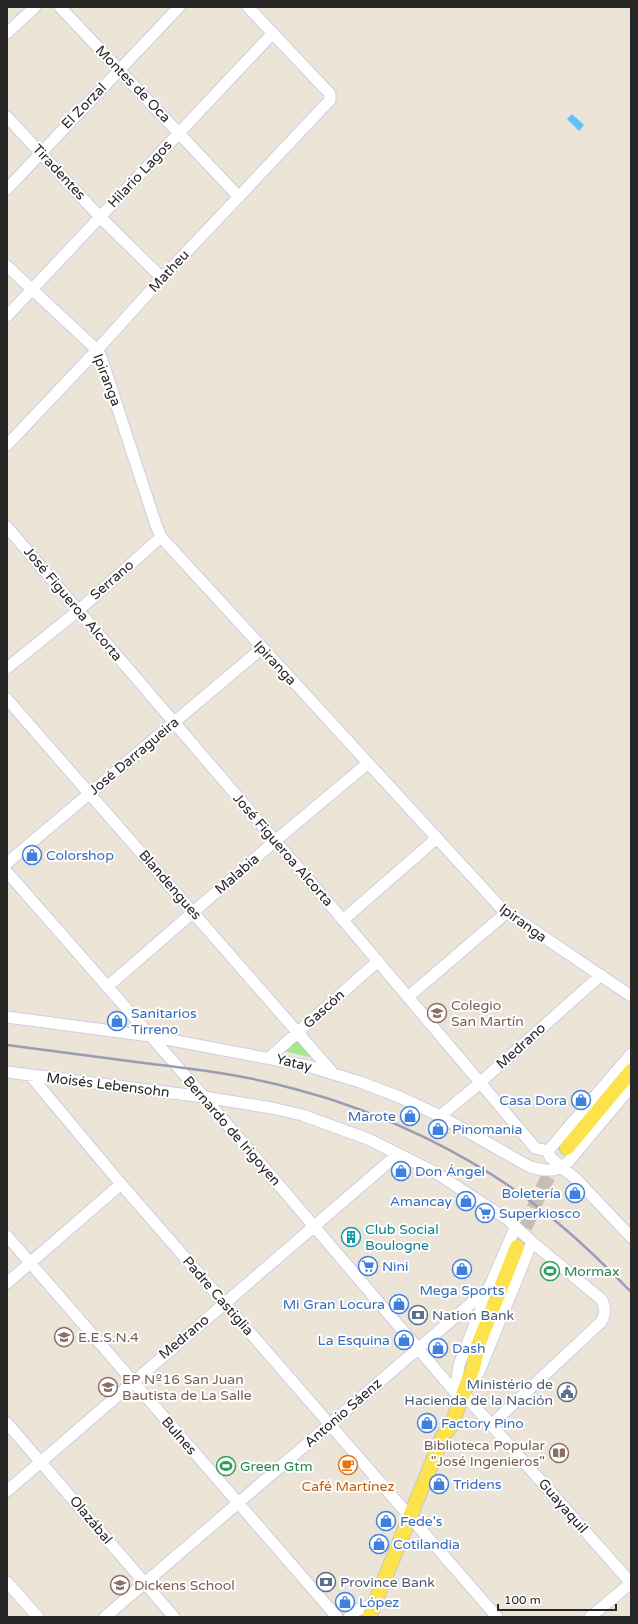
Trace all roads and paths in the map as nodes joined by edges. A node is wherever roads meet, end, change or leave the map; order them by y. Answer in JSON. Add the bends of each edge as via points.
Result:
{"nodes":[{"id":1,"x":34,"y":7,"type":"edge"},
{"id":2,"x":60,"y":7,"type":"edge"},
{"id":3,"x":179,"y":7,"type":"edge"},
{"id":4,"x":248,"y":7,"type":"edge"},
{"id":5,"x":7,"y":33,"type":"edge"},
{"id":6,"x":273,"y":34,"type":"junction"},
{"id":7,"x":120,"y":70,"type":"junction"},
{"id":8,"x":7,"y":117,"type":"edge"},
{"id":9,"x":179,"y":132,"type":"junction"},
{"id":10,"x":40,"y":152,"type":"junction"},
{"id":11,"x":7,"y":189,"type":"edge"},
{"id":12,"x":239,"y":197,"type":"junction"},
{"id":13,"x":100,"y":217,"type":"junction"},
{"id":14,"x":7,"y":266,"type":"edge"},
{"id":15,"x":162,"y":278,"type":"junction"},
{"id":16,"x":32,"y":290,"type":"junction"},
{"id":17,"x":7,"y":316,"type":"edge"},
{"id":18,"x":97,"y":350,"type":"junction"},
{"id":19,"x":7,"y":445,"type":"edge"},
{"id":20,"x":7,"y":528,"type":"edge"},
{"id":21,"x":161,"y":537,"type":"junction"},
{"id":22,"x":78,"y":610,"type":"junction"},
{"id":23,"x":261,"y":649,"type":"junction"},
{"id":24,"x":7,"y":668,"type":"edge"},
{"id":25,"x":7,"y":699,"type":"edge"},
{"id":26,"x":174,"y":723,"type":"junction"},
{"id":27,"x":368,"y":763,"type":"junction"},
{"id":28,"x":89,"y":792,"type":"junction"},
{"id":29,"x":437,"y":838,"type":"junction"},
{"id":30,"x":275,"y":841,"type":"junction"},
{"id":31,"x":7,"y":863,"type":"edge"},
{"id":32,"x":7,"y":872,"type":"edge"},
{"id":33,"x":193,"y":912,"type":"junction"},
{"id":34,"x":506,"y":913,"type":"junction"},
{"id":35,"x":343,"y":920,"type":"junction"},
{"id":36,"x":378,"y":961,"type":"junction"},
{"id":37,"x":600,"y":975,"type":"junction"},
{"id":38,"x":107,"y":987,"type":"junction"},
{"id":39,"x":631,"y":996,"type":"edge"},
{"id":40,"x":408,"y":997,"type":"junction"},
{"id":41,"x":7,"y":1017,"type":"edge"},
{"id":42,"x":297,"y":1033,"type":"junction"},
{"id":43,"x":150,"y":1036,"type":"junction"},
{"id":44,"x":631,"y":1054,"type":"edge"},
{"id":45,"x":270,"y":1057,"type":"junction"},
{"id":46,"x":631,"y":1071,"type":"edge"},
{"id":47,"x":332,"y":1072,"type":"junction"},
{"id":48,"x":8,"y":1074,"type":"edge"},
{"id":49,"x":30,"y":1075,"type":"junction"},
{"id":50,"x":480,"y":1082,"type":"junction"},
{"id":51,"x":631,"y":1087,"type":"edge"},
{"id":52,"x":204,"y":1097,"type":"junction"},
{"id":53,"x":440,"y":1116,"type":"junction"},
{"id":54,"x":567,"y":1148,"type":"tunnel mouth"},
{"id":55,"x":548,"y":1151,"type":"junction"},
{"id":56,"x":398,"y":1154,"type":"junction"},
{"id":57,"x":562,"y":1167,"type":"junction"},
{"id":58,"x":121,"y":1184,"type":"junction"},
{"id":59,"x":313,"y":1226,"type":"junction"},
{"id":60,"x":516,"y":1228,"type":"junction"},
{"id":61,"x":7,"y":1236,"type":"edge"},
{"id":62,"x":631,"y":1237,"type":"edge"},
{"id":63,"x":532,"y":1242,"type":"junction"},
{"id":64,"x":518,"y":1247,"type":"tunnel mouth"},
{"id":65,"x":30,"y":1263,"type":"junction"},
{"id":66,"x":7,"y":1283,"type":"edge"},
{"id":67,"x":489,"y":1288,"type":"junction"},
{"id":68,"x":224,"y":1304,"type":"junction"},
{"id":69,"x":418,"y":1349,"type":"junction"},
{"id":70,"x":133,"y":1381,"type":"junction"},
{"id":71,"x":459,"y":1393,"type":"junction"},
{"id":72,"x":7,"y":1423,"type":"edge"},
{"id":73,"x":330,"y":1424,"type":"junction"},
{"id":74,"x":491,"y":1425,"type":"junction"},
{"id":75,"x":41,"y":1462,"type":"junction"},
{"id":76,"x":7,"y":1491,"type":"edge"},
{"id":77,"x":238,"y":1504,"type":"junction"},
{"id":78,"x":409,"y":1516,"type":"junction"},
{"id":79,"x":7,"y":1582,"type":"edge"},
{"id":80,"x":631,"y":1583,"type":"edge"},
{"id":81,"x":146,"y":1584,"type":"junction"},
{"id":82,"x":374,"y":1604,"type":"junction"},
{"id":83,"x":38,"y":1617,"type":"edge"},
{"id":84,"x":105,"y":1617,"type":"edge"},
{"id":85,"x":174,"y":1617,"type":"edge"},
{"id":86,"x":337,"y":1617,"type":"edge"},
{"id":87,"x":349,"y":1617,"type":"edge"},
{"id":88,"x":369,"y":1617,"type":"edge"},
{"id":89,"x":497,"y":1617,"type":"edge"},
{"id":90,"x":590,"y":1617,"type":"edge"}],
"edges":[{"from":1,"to":5,"type":"street"},
{"from":2,"to":7,"type":"street","name":"Montes de Oca"},
{"from":3,"to":7,"type":"street","name":"El Zorzal"},
{"from":4,"to":6,"type":"street"},
{"from":6,"to":9,"type":"street","name":"Hilario Lagos"},
{"from":6,"to":12,"type":"street","name":"Matheu","via":[[331,97]]},
{"from":7,"to":9,"type":"street","name":"Montes de Oca"},
{"from":7,"to":10,"type":"street","name":"El Zorzal"},
{"from":8,"to":10,"type":"street","name":"Tiradentes"},
{"from":9,"to":12,"type":"street","name":"Montes de Oca"},
{"from":9,"to":13,"type":"street","name":"Hilario Lagos"},
{"from":10,"to":11,"type":"street","name":"El Zorzal"},
{"from":10,"to":13,"type":"street","name":"Tiradentes"},
{"from":12,"to":15,"type":"street","name":"Matheu"},
{"from":13,"to":15,"type":"street","name":"Tiradentes"},
{"from":13,"to":16,"type":"street","name":"Hilario Lagos"},
{"from":14,"to":16,"type":"street","name":"Ipiranga"},
{"from":15,"to":18,"type":"street","name":"Matheu"},
{"from":16,"to":17,"type":"street","name":"Hilario Lagos"},
{"from":16,"to":18,"type":"street","name":"Ipiranga"},
{"from":18,"to":19,"type":"street","name":"Matheu"},
{"from":18,"to":21,"type":"street","name":"Ipiranga"},
{"from":20,"to":22,"type":"street","name":"José Figueroa Alcorta"},
{"from":21,"to":22,"type":"street","name":"Serrano"},
{"from":21,"to":23,"type":"street","name":"Ipiranga"},
{"from":22,"to":24,"type":"street","name":"Serrano"},
{"from":22,"to":26,"type":"street","name":"José Figueroa Alcorta"},
{"from":23,"to":26,"type":"street","name":"José Darragueira"},
{"from":23,"to":27,"type":"street","name":"Ipiranga"},
{"from":25,"to":28,"type":"street","name":"Blandengues"},
{"from":26,"to":28,"type":"street","name":"José Darragueira"},
{"from":26,"to":30,"type":"street","name":"José Figueroa Alcorta"},
{"from":27,"to":29,"type":"street","name":"Ipiranga"},
{"from":27,"to":30,"type":"street","name":"Malabia"},
{"from":28,"to":31,"type":"street","name":"José Darragueira"},
{"from":28,"to":33,"type":"street","name":"Blandengues"},
{"from":29,"to":34,"type":"street","name":"Ipiranga"},
{"from":29,"to":35,"type":"street"},
{"from":30,"to":33,"type":"street","name":"Malabia"},
{"from":30,"to":35,"type":"street","name":"José Figueroa Alcorta"},
{"from":32,"to":38,"type":"street","name":"Bernardo de Irigoyen"},
{"from":33,"to":38,"type":"street","name":"Malabia"},
{"from":33,"to":42,"type":"street","name":"Blandengues"},
{"from":34,"to":37,"type":"street","name":"Ipiranga"},
{"from":34,"to":40,"type":"street"},
{"from":35,"to":36,"type":"street","name":"José Figueroa Alcorta"},
{"from":36,"to":40,"type":"street","name":"José Figueroa Alcorta"},
{"from":36,"to":42,"type":"street","name":"Gascón"},
{"from":37,"to":39,"type":"street","name":"Ipiranga"},
{"from":37,"to":50,"type":"street","name":"Medrano"},
{"from":38,"to":43,"type":"street","name":"Bernardo de Irigoyen"},
{"from":40,"to":50,"type":"street","name":"José Figueroa Alcorta"},
{"from":41,"to":43,"type":"street","name":"Yatay"},
{"from":42,"to":45,"type":"street","name":"Gascón"},
{"from":42,"to":47,"type":"street","name":"Blandengues"},
{"from":43,"to":45,"type":"street","name":"Yatay"},
{"from":43,"to":52,"type":"street","name":"Bernardo de Irigoyen"},
{"from":44,"to":55,"type":"street"},
{"from":45,"to":47,"type":"street","name":"Yatay"},
{"from":46,"to":54,"type":"main road"},
{"from":47,"to":53,"type":"street","name":"Yatay","via":[[402,1098]]},
{"from":48,"to":49,"type":"street","name":"Moisés Lebensohn"},
{"from":49,"to":52,"type":"street","name":"Moisés Lebensohn"},
{"from":49,"to":58,"type":"street","name":"Padre Castiglia"},
{"from":50,"to":53,"type":"street","name":"Medrano"},
{"from":50,"to":55,"type":"street","name":"José Figueroa Alcorta","via":[[536,1148]]},
{"from":51,"to":57,"type":"street","via":[[576,1154]]},
{"from":52,"to":56,"type":"street","name":"Moisés Lebensohn","via":[[302,1115],[368,1139]]},
{"from":52,"to":59,"type":"street","name":"Bernardo de Irigoyen"},
{"from":53,"to":57,"type":"street","name":"Yatay","via":[[530,1167],[544,1170]]},
{"from":55,"to":57,"type":"street","name":"José Figueroa Alcorta"},
{"from":56,"to":59,"type":"street","name":"Medrano"},
{"from":56,"to":60,"type":"street","name":"Moisés Lebensohn","via":[[436,1172],[507,1219]]},
{"from":57,"to":62,"type":"street","name":"José Figueroa Alcorta"},
{"from":58,"to":65,"type":"street"},
{"from":58,"to":68,"type":"street","name":"Padre Castiglia"},
{"from":59,"to":68,"type":"street","name":"Medrano"},
{"from":59,"to":69,"type":"street","name":"Bernardo de Irigoyen"},
{"from":60,"to":63,"type":"street","name":"Moisés Lebensohn"},
{"from":60,"to":67,"type":"street"},
{"from":61,"to":65,"type":"street","name":"Bulnes"},
{"from":63,"to":71,"type":"street","via":[[479,1372]]},
{"from":63,"to":74,"type":"street","name":"Moisés Lebensohn","via":[[601,1299],[604,1316],[601,1322]]},
{"from":64,"to":71,"type":"main road","via":[[478,1345],[465,1365]]},
{"from":65,"to":66,"type":"street"},
{"from":65,"to":70,"type":"street","name":"Bulnes"},
{"from":67,"to":69,"type":"street","name":"Antonio Sáenz"},
{"from":67,"to":71,"type":"street","via":[[459,1365]]},
{"from":68,"to":70,"type":"street","name":"Medrano"},
{"from":68,"to":73,"type":"street","name":"Padre Castiglia"},
{"from":69,"to":71,"type":"street","name":"Bernardo de Irigoyen"},
{"from":69,"to":73,"type":"street","name":"Antonio Sáenz"},
{"from":70,"to":75,"type":"street","name":"Medrano"},
{"from":70,"to":77,"type":"street","name":"Bulnes"},
{"from":71,"to":74,"type":"street","name":"Guayaquil"},
{"from":71,"to":78,"type":"main road","via":[[444,1423],[442,1436]]},
{"from":72,"to":75,"type":"street","name":"Olazábal"},
{"from":73,"to":77,"type":"street","name":"Antonio Sáenz"},
{"from":73,"to":78,"type":"street","name":"Padre Castiglia"},
{"from":74,"to":80,"type":"street","name":"Guayaquil"},
{"from":75,"to":76,"type":"street","name":"Medrano"},
{"from":75,"to":81,"type":"street","name":"Olazábal"},
{"from":77,"to":81,"type":"street","name":"Antonio Sáenz"},
{"from":77,"to":86,"type":"street","name":"Bulnes"},
{"from":78,"to":82,"type":"main road"},
{"from":78,"to":89,"type":"street","name":"Padre Castiglia"},
{"from":79,"to":83,"type":"street"},
{"from":80,"to":90,"type":"street"},
{"from":81,"to":84,"type":"street","name":"Antonio Sáenz"},
{"from":81,"to":85,"type":"street","name":"Olazábal"},
{"from":82,"to":87,"type":"street","via":[[357,1610]]},
{"from":82,"to":88,"type":"main road"}]}
